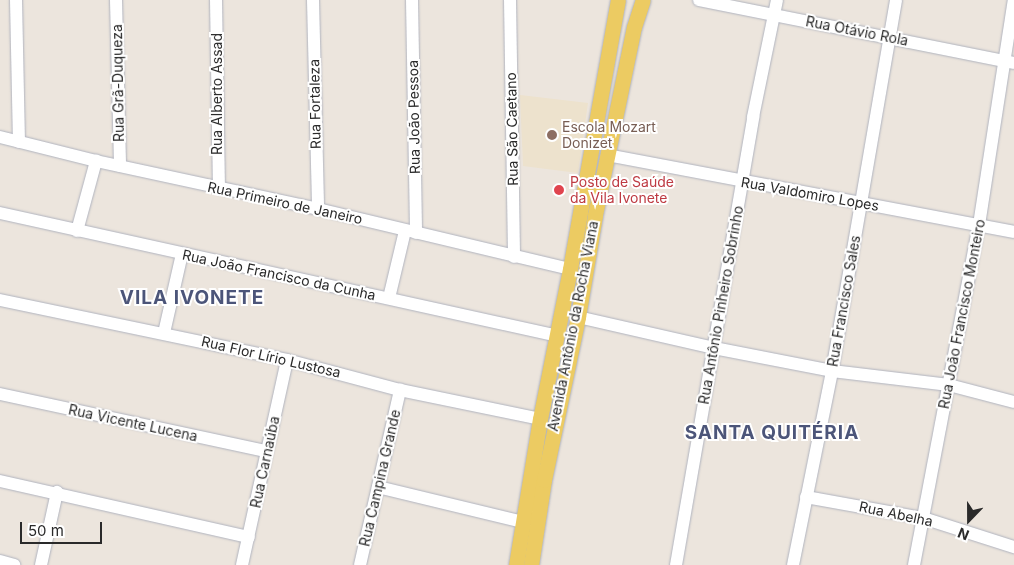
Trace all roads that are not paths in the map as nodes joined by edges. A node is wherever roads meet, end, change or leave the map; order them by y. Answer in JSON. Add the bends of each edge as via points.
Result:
{"nodes":[{"id":1,"x":16,"y":0,"type":"edge"},
{"id":2,"x":116,"y":0,"type":"edge"},
{"id":3,"x":216,"y":0,"type":"edge"},
{"id":4,"x":313,"y":0,"type":"edge"},
{"id":5,"x":412,"y":0,"type":"edge"},
{"id":6,"x":510,"y":0,"type":"edge"},
{"id":7,"x":618,"y":0,"type":"edge"},
{"id":8,"x":626,"y":0,"type":"edge"},
{"id":9,"x":638,"y":0,"type":"edge"},
{"id":10,"x":643,"y":0,"type":"edge"},
{"id":11,"x":699,"y":0,"type":"edge"},
{"id":12,"x":777,"y":0,"type":"edge"},
{"id":13,"x":896,"y":0,"type":"edge"},
{"id":14,"x":1014,"y":0,"type":"edge"},
{"id":15,"x":774,"y":15,"type":"junction"},
{"id":16,"x":890,"y":37,"type":"junction"},
{"id":17,"x":1010,"y":62,"type":"edge"},
{"id":18,"x":0,"y":137,"type":"edge"},
{"id":19,"x":19,"y":142,"type":"junction"},
{"id":20,"x":607,"y":155,"type":"junction"},
{"id":21,"x":96,"y":162,"type":"junction"},
{"id":22,"x":120,"y":166,"type":"junction"},
{"id":23,"x":742,"y":182,"type":"junction"},
{"id":24,"x":219,"y":188,"type":"junction"},
{"id":25,"x":861,"y":203,"type":"junction"},
{"id":26,"x":318,"y":209,"type":"junction"},
{"id":27,"x":0,"y":213,"type":"edge"},
{"id":28,"x":979,"y":225,"type":"junction"},
{"id":29,"x":77,"y":231,"type":"junction"},
{"id":30,"x":411,"y":232,"type":"junction"},
{"id":31,"x":1014,"y":232,"type":"edge"},
{"id":32,"x":182,"y":254,"type":"junction"},
{"id":33,"x":514,"y":257,"type":"junction"},
{"id":34,"x":570,"y":269,"type":"junction"},
{"id":35,"x":389,"y":298,"type":"junction"},
{"id":36,"x":0,"y":300,"type":"edge"},
{"id":37,"x":578,"y":317,"type":"junction"},
{"id":38,"x":164,"y":333,"type":"junction"},
{"id":39,"x":558,"y":336,"type":"junction"},
{"id":40,"x":714,"y":348,"type":"junction"},
{"id":41,"x":288,"y":360,"type":"junction"},
{"id":42,"x":832,"y":371,"type":"junction"},
{"id":43,"x":949,"y":385,"type":"junction"},
{"id":44,"x":400,"y":390,"type":"junction"},
{"id":45,"x":0,"y":394,"type":"edge"},
{"id":46,"x":1014,"y":402,"type":"edge"},
{"id":47,"x":540,"y":419,"type":"junction"},
{"id":48,"x":266,"y":451,"type":"junction"},
{"id":49,"x":0,"y":481,"type":"edge"},
{"id":50,"x":378,"y":487,"type":"junction"},
{"id":51,"x":57,"y":492,"type":"junction"},
{"id":52,"x":806,"y":496,"type":"junction"},
{"id":53,"x":923,"y":518,"type":"junction"},
{"id":54,"x":523,"y":522,"type":"junction"},
{"id":55,"x":249,"y":537,"type":"junction"},
{"id":56,"x":1014,"y":547,"type":"edge"},
{"id":57,"x":0,"y":561,"type":"edge"},
{"id":58,"x":14,"y":565,"type":"edge"},
{"id":59,"x":41,"y":565,"type":"edge"},
{"id":60,"x":242,"y":565,"type":"edge"},
{"id":61,"x":360,"y":565,"type":"edge"},
{"id":62,"x":516,"y":565,"type":"edge"},
{"id":63,"x":532,"y":565,"type":"edge"},
{"id":64,"x":676,"y":565,"type":"edge"},
{"id":65,"x":793,"y":565,"type":"edge"},
{"id":66,"x":914,"y":565,"type":"edge"}],
"edges":[{"from":1,"to":19,"type":"street"},
{"from":2,"to":22,"type":"street","name":"Rua Grã-Duqueza"},
{"from":3,"to":24,"type":"street","name":"Rua Alberto Assad"},
{"from":4,"to":26,"type":"street","name":"Rua Fortaleza"},
{"from":5,"to":30,"type":"street","name":"Rua João Pessoa"},
{"from":6,"to":33,"type":"street","name":"Rua São Caetano"},
{"from":7,"to":34,"type":"main road","name":"Avenida Antônio da Rocha Viana"},
{"from":8,"to":9,"type":"main road"},
{"from":10,"to":20,"type":"main road","name":"Avenida Antônio da Rocha Viana","via":[[634,27]]},
{"from":11,"to":15,"type":"street","name":"Rua Otávio Rola"},
{"from":12,"to":15,"type":"street","name":"Rua Antônio Pinheiro Sobrinho"},
{"from":13,"to":16,"type":"street","name":"Rua Francisco Sales"},
{"from":14,"to":17,"type":"street","name":"Rua João Francisco Monteiro"},
{"from":15,"to":16,"type":"street","name":"Rua Otávio Rola"},
{"from":15,"to":23,"type":"street","name":"Rua Antônio Pinheiro Sobrinho"},
{"from":16,"to":17,"type":"street","name":"Rua Otávio Rola"},
{"from":16,"to":25,"type":"street","name":"Rua Francisco Sales"},
{"from":17,"to":28,"type":"street","name":"Rua João Francisco Monteiro"},
{"from":18,"to":19,"type":"street","name":"Rua Primeiro de Janeiro"},
{"from":19,"to":21,"type":"street","name":"Rua Primeiro de Janeiro"},
{"from":20,"to":23,"type":"street","name":"Rua Valdomiro Lopes"},
{"from":20,"to":37,"type":"main road","name":"Avenida Antônio da Rocha Viana"},
{"from":21,"to":22,"type":"street","name":"Rua Primeiro de Janeiro"},
{"from":21,"to":29,"type":"street"},
{"from":22,"to":24,"type":"street","name":"Rua Primeiro de Janeiro"},
{"from":23,"to":25,"type":"street","name":"Rua Valdomiro Lopes"},
{"from":23,"to":40,"type":"street","name":"Rua Antônio Pinheiro Sobrinho"},
{"from":24,"to":26,"type":"street","name":"Rua Primeiro de Janeiro"},
{"from":25,"to":28,"type":"street","name":"Rua Valdomiro Lopes"},
{"from":25,"to":42,"type":"street","name":"Rua Francisco Sales"},
{"from":26,"to":30,"type":"street","name":"Rua Primeiro de Janeiro"},
{"from":27,"to":29,"type":"street","name":"Rua João Francisco da Cunha"},
{"from":28,"to":31,"type":"street","name":"Rua Valdomiro Lopes"},
{"from":28,"to":43,"type":"street","name":"Rua João Francisco Monteiro"},
{"from":29,"to":32,"type":"street","name":"Rua João Francisco da Cunha"},
{"from":30,"to":33,"type":"street","name":"Rua Primeiro de Janeiro"},
{"from":30,"to":35,"type":"street","name":"Rua João Pessoa"},
{"from":32,"to":35,"type":"street","name":"Rua João Francisco da Cunha"},
{"from":32,"to":38,"type":"street"},
{"from":33,"to":34,"type":"street","name":"Rua Primeiro de Janeiro"},
{"from":34,"to":39,"type":"main road","name":"Avenida Antônio da Rocha Viana"},
{"from":35,"to":39,"type":"street","name":"Rua João Francisco da Cunha"},
{"from":36,"to":38,"type":"street","name":"Rua Flor Lírio Lustosa"},
{"from":37,"to":40,"type":"street"},
{"from":37,"to":63,"type":"main road","name":"Avenida Antônio da Rocha Viana","via":[[547,463]]},
{"from":38,"to":41,"type":"street","name":"Rua Flor Lírio Lustosa"},
{"from":39,"to":47,"type":"main road","name":"Avenida Antônio da Rocha Viana"},
{"from":40,"to":42,"type":"street"},
{"from":40,"to":64,"type":"street","name":"Rua Antônio Pinheiro Sobrinho"},
{"from":41,"to":44,"type":"street","name":"Rua Flor Lírio Lustosa"},
{"from":41,"to":48,"type":"street","name":"Rua Carnaúba"},
{"from":42,"to":43,"type":"street"},
{"from":42,"to":52,"type":"street","name":"Rua Francisco Sales"},
{"from":43,"to":46,"type":"street"},
{"from":43,"to":53,"type":"street","name":"Rua João Francisco Monteiro"},
{"from":44,"to":47,"type":"street","name":"Rua Flor Lírio Lustosa"},
{"from":44,"to":50,"type":"street","name":"Rua Campina Grande"},
{"from":45,"to":48,"type":"street","name":"Rua Vicente Lucena"},
{"from":47,"to":54,"type":"main road","name":"Avenida Antônio da Rocha Viana"},
{"from":48,"to":55,"type":"street","name":"Rua Carnaúba"},
{"from":49,"to":51,"type":"street"},
{"from":50,"to":54,"type":"street"},
{"from":50,"to":61,"type":"street","name":"Rua Campina Grande"},
{"from":51,"to":55,"type":"street"},
{"from":51,"to":59,"type":"street"},
{"from":52,"to":53,"type":"street","name":"Rua Abelha"},
{"from":52,"to":65,"type":"street","name":"Rua Francisco Sales"},
{"from":53,"to":56,"type":"street","name":"Rua Abelha"},
{"from":53,"to":66,"type":"street","name":"Rua João Francisco Monteiro"},
{"from":54,"to":62,"type":"main road","name":"Avenida Antônio da Rocha Viana"},
{"from":55,"to":60,"type":"street","name":"Rua Carnaúba"},
{"from":57,"to":58,"type":"street"}]}
